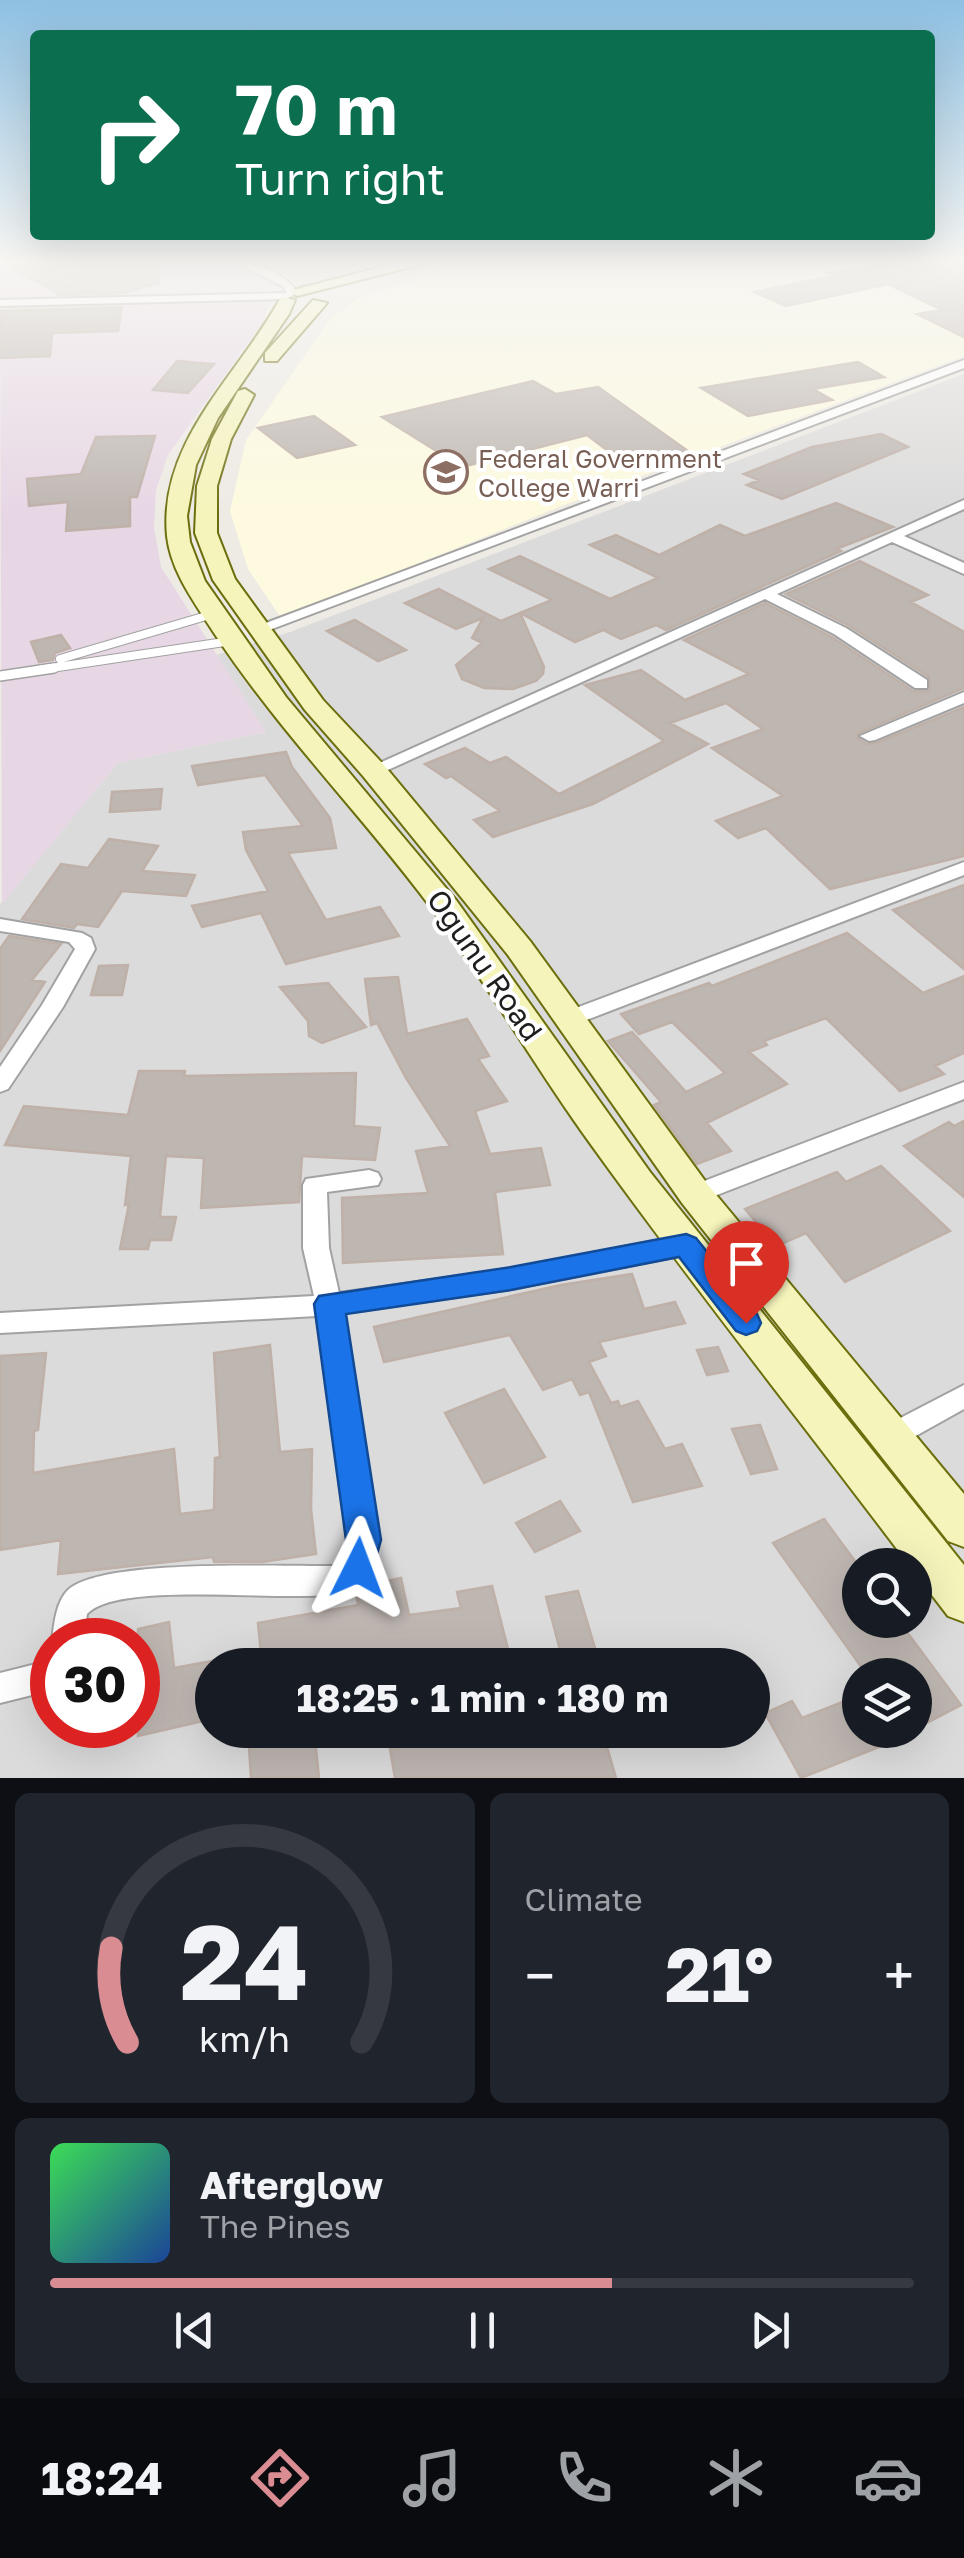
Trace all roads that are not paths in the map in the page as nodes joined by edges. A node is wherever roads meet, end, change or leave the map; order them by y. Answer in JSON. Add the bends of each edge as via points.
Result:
{"nodes":[{"id":1,"x":258,"y":346,"type":"edge"},
{"id":2,"x":274,"y":346,"type":"edge"},
{"id":3,"x":964,"y":364,"type":"edge"},
{"id":4,"x":964,"y":504,"type":"edge"},
{"id":5,"x":893,"y":536,"type":"junction"},
{"id":6,"x":964,"y":569,"type":"edge"},
{"id":7,"x":764,"y":592,"type":"junction"},
{"id":8,"x":212,"y":614,"type":"junction"},
{"id":9,"x":245,"y":635,"type":"junction"},
{"id":10,"x":0,"y":675,"type":"edge"},
{"id":11,"x":921,"y":684,"type":"dead end"},
{"id":12,"x":964,"y":697,"type":"edge"},
{"id":13,"x":869,"y":736,"type":"dead end"},
{"id":14,"x":372,"y":770,"type":"junction"},
{"id":15,"x":964,"y":868,"type":"edge"},
{"id":16,"x":0,"y":925,"type":"edge"},
{"id":17,"x":568,"y":1019,"type":"junction"},
{"id":18,"x":0,"y":1084,"type":"edge"},
{"id":19,"x":964,"y":1090,"type":"edge"},
{"id":20,"x":369,"y":1179,"type":"dead end"},
{"id":21,"x":695,"y":1194,"type":"junction"},
{"id":22,"x":686,"y":1245,"type":"junction"},
{"id":23,"x":329,"y":1304,"type":"junction"},
{"id":24,"x":0,"y":1323,"type":"edge"},
{"id":25,"x":805,"y":1328,"type":"junction"},
{"id":26,"x":767,"y":1348,"type":"junction"},
{"id":27,"x":964,"y":1396,"type":"edge"},
{"id":28,"x":892,"y":1435,"type":"junction"},
{"id":29,"x":964,"y":1528,"type":"edge"},
{"id":30,"x":964,"y":1602,"type":"edge"},
{"id":31,"x":71,"y":1618,"type":"edge"},
{"id":32,"x":30,"y":1680,"type":"edge"},
{"id":33,"x":0,"y":1688,"type":"edge"}],
"edges":[{"from":1,"to":8,"type":"main road","name":"Ogunu Road","via":[[213,407],[188,460],[178,516],[179,541]]},
{"from":2,"to":9,"type":"main road","name":"Ogunu Road","via":[[222,434],[205,490],[205,536]]},
{"from":3,"to":9,"type":"street"},
{"from":4,"to":5,"type":"street"},
{"from":5,"to":6,"type":"street"},
{"from":5,"to":7,"type":"street"},
{"from":7,"to":11,"type":"street"},
{"from":7,"to":14,"type":"street"},
{"from":8,"to":9,"type":"main road","name":"Ogunu Road"},
{"from":8,"to":10,"type":"lane"},
{"from":9,"to":10,"type":"lane"},
{"from":9,"to":14,"type":"main road","name":"Ogunu Road"},
{"from":9,"to":22,"type":"main road","name":"Ogunu Road","via":[[282,713],[481,953],[590,1117]]},
{"from":12,"to":13,"type":"street"},
{"from":14,"to":17,"type":"main road","name":"Ogunu Road"},
{"from":15,"to":17,"type":"street"},
{"from":16,"to":18,"type":"street","via":[[75,937],[84,949]]},
{"from":17,"to":21,"type":"main road","name":"Ogunu Road"},
{"from":19,"to":21,"type":"street"},
{"from":20,"to":23,"type":"street","via":[[315,1185],[316,1248]]},
{"from":21,"to":25,"type":"main road","name":"Ogunu Road"},
{"from":22,"to":23,"type":"street"},
{"from":22,"to":26,"type":"main road","name":"Ogunu Road"},
{"from":23,"to":24,"type":"street"},
{"from":23,"to":31,"type":"street","via":[[364,1540],[358,1568],[339,1580],[104,1590],[82,1598]]},
{"from":25,"to":26,"type":"main road"},
{"from":25,"to":28,"type":"main road","name":"Ogunu Road"},
{"from":26,"to":30,"type":"main road","name":"Ogunu Road"},
{"from":27,"to":28,"type":"street"},
{"from":28,"to":29,"type":"main road","name":"Ogunu Road"},
{"from":32,"to":33,"type":"street"}]}
